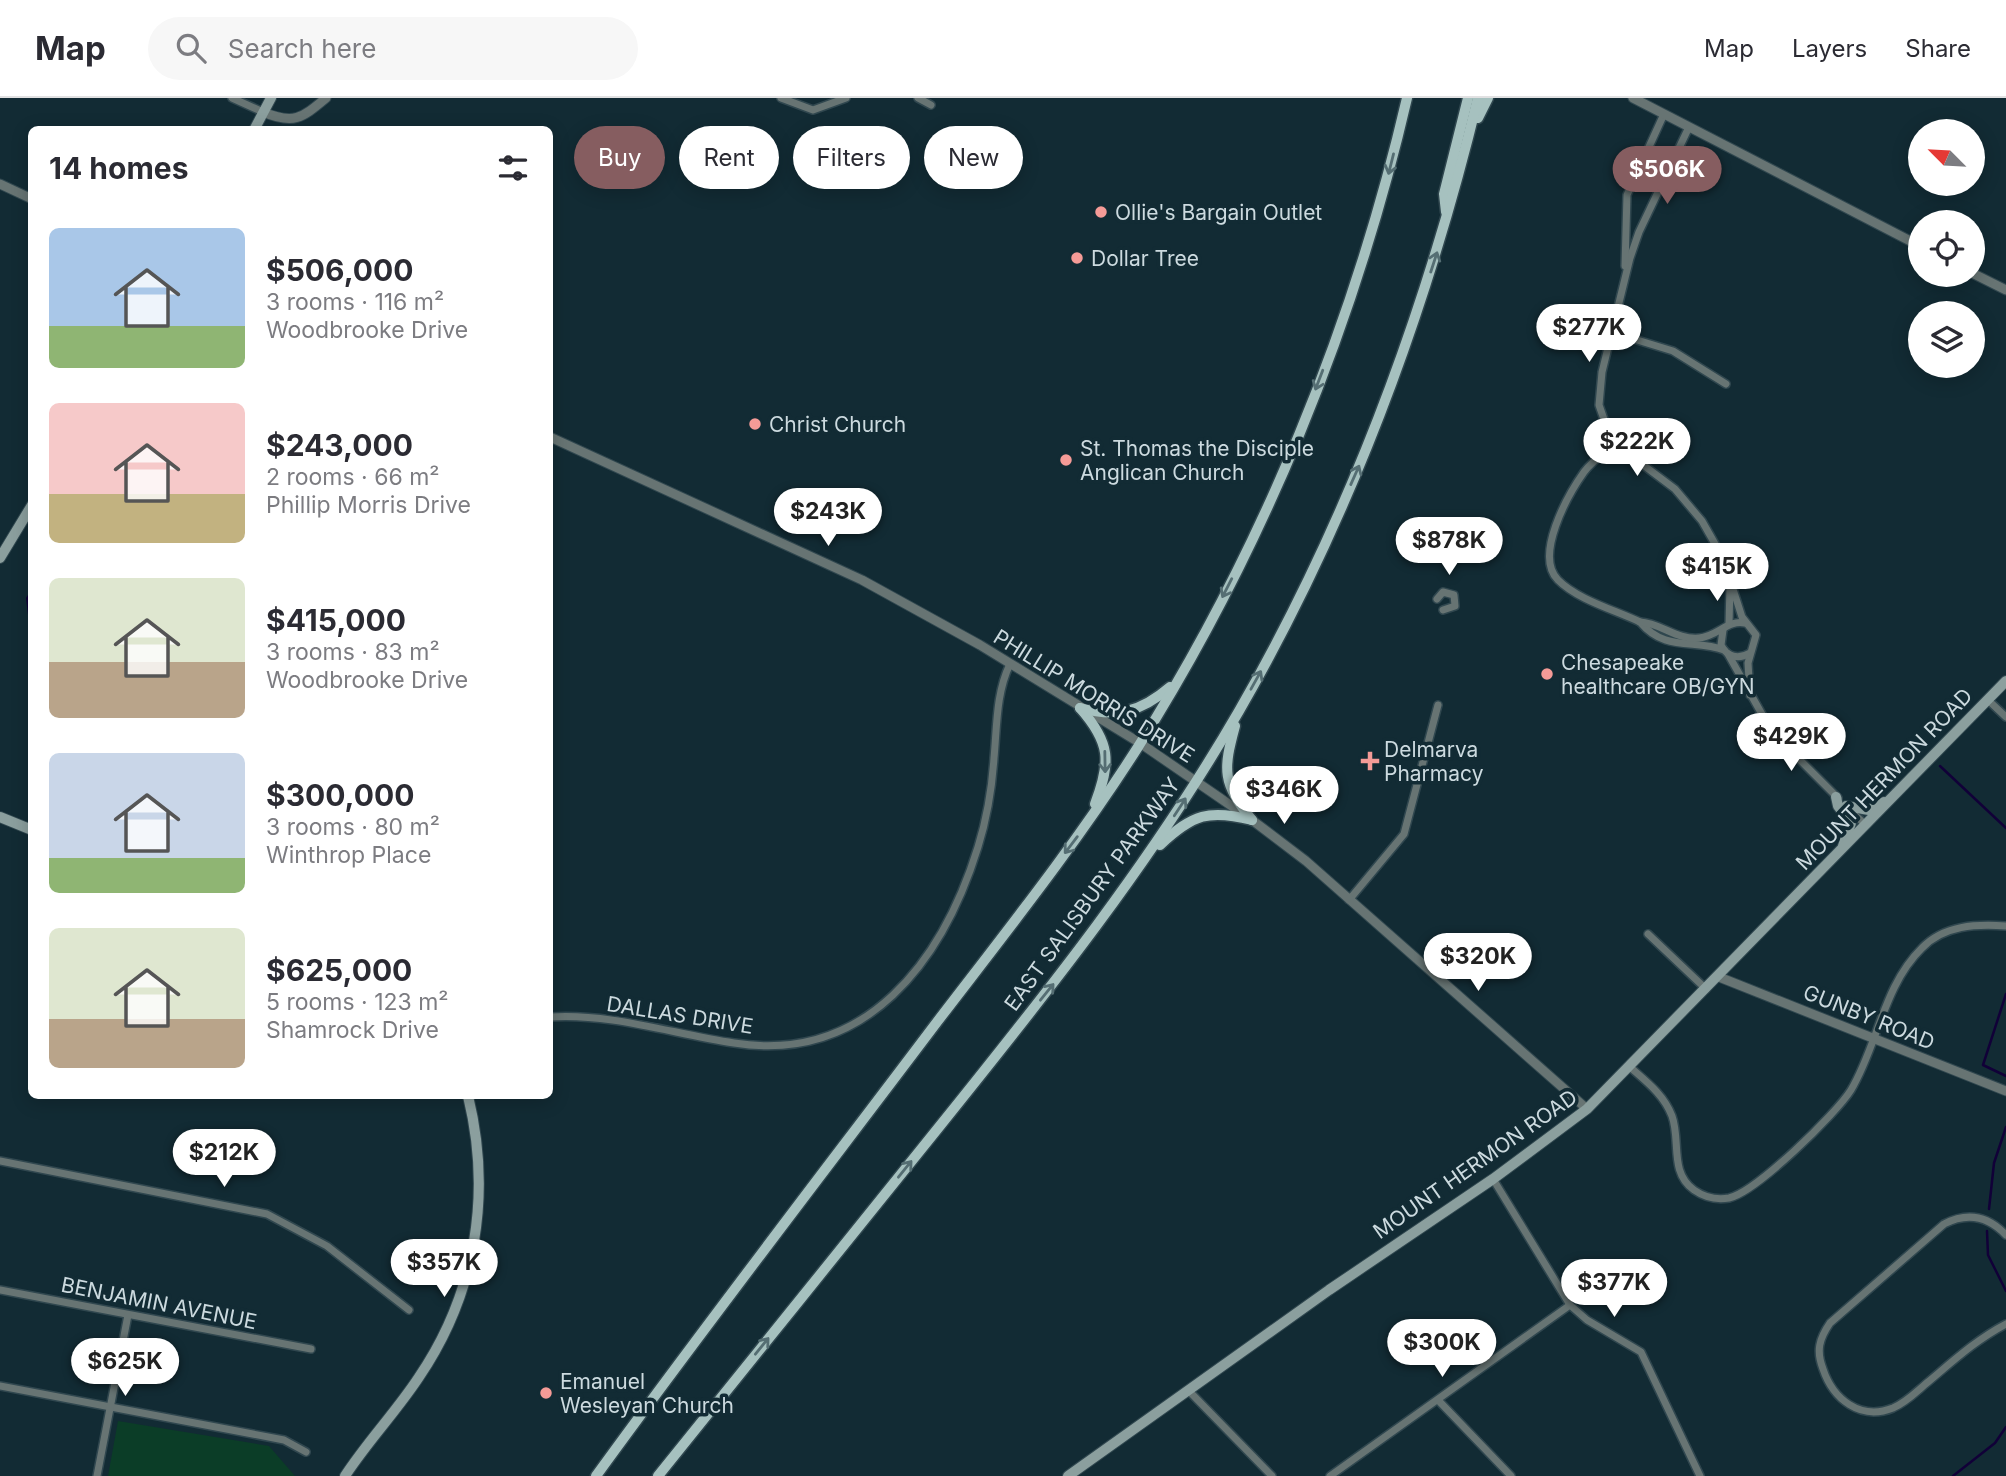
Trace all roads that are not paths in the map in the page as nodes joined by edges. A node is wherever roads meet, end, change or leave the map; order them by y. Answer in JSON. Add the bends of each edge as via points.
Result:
{"nodes":[{"id":1,"x":232,"y":98,"type":"edge"},
{"id":2,"x":271,"y":98,"type":"edge"},
{"id":3,"x":326,"y":98,"type":"edge"},
{"id":4,"x":781,"y":98,"type":"edge"},
{"id":5,"x":846,"y":98,"type":"edge"},
{"id":6,"x":918,"y":98,"type":"edge"},
{"id":7,"x":1406,"y":98,"type":"edge"},
{"id":8,"x":1468,"y":98,"type":"edge"},
{"id":9,"x":1478,"y":98,"type":"edge"},
{"id":10,"x":1488,"y":98,"type":"edge"},
{"id":11,"x":1633,"y":98,"type":"edge"},
{"id":12,"x":931,"y":105,"type":"dead end"},
{"id":13,"x":263,"y":113,"type":"junction"},
{"id":14,"x":1664,"y":114,"type":"junction"},
{"id":15,"x":256,"y":126,"type":"edge"},
{"id":16,"x":1689,"y":127,"type":"junction"},
{"id":17,"x":1468,"y":140,"type":"junction"},
{"id":18,"x":0,"y":184,"type":"edge"},
{"id":19,"x":28,"y":196,"type":"edge"},
{"id":20,"x":1447,"y":218,"type":"junction"},
{"id":21,"x":1908,"y":240,"type":"edge"},
{"id":22,"x":1625,"y":278,"type":"junction"},
{"id":23,"x":1985,"y":280,"type":"edge"},
{"id":24,"x":2006,"y":290,"type":"edge"},
{"id":25,"x":1611,"y":332,"type":"junction"},
{"id":26,"x":1726,"y":384,"type":"dead end"},
{"id":27,"x":553,"y":439,"type":"edge"},
{"id":28,"x":1616,"y":443,"type":"junction"},
{"id":29,"x":28,"y":512,"type":"edge"},
{"id":30,"x":0,"y":558,"type":"edge"},
{"id":31,"x":1730,"y":581,"type":"junction"},
{"id":32,"x":1437,"y":599,"type":"dead end"},
{"id":33,"x":1443,"y":610,"type":"dead end"},
{"id":34,"x":1640,"y":622,"type":"junction"},
{"id":35,"x":1745,"y":624,"type":"junction"},
{"id":36,"x":1726,"y":627,"type":"junction"},
{"id":37,"x":1726,"y":652,"type":"junction"},
{"id":38,"x":1750,"y":653,"type":"junction"},
{"id":39,"x":1010,"y":664,"type":"junction"},
{"id":40,"x":1178,"y":680,"type":"junction"},
{"id":41,"x":2006,"y":681,"type":"edge"},
{"id":42,"x":1750,"y":695,"type":"junction"},
{"id":43,"x":1988,"y":700,"type":"junction"},
{"id":44,"x":1438,"y":705,"type":"dead end"},
{"id":45,"x":1080,"y":708,"type":"junction"},
{"id":46,"x":1239,"y":712,"type":"junction"},
{"id":47,"x":2006,"y":717,"type":"edge"},
{"id":48,"x":1140,"y":743,"type":"junction"},
{"id":49,"x":1196,"y":781,"type":"junction"},
{"id":50,"x":1836,"y":797,"type":"junction"},
{"id":51,"x":1893,"y":797,"type":"junction"},
{"id":52,"x":1846,"y":806,"type":"junction"},
{"id":53,"x":0,"y":817,"type":"edge"},
{"id":54,"x":1252,"y":820,"type":"junction"},
{"id":55,"x":1089,"y":822,"type":"junction"},
{"id":56,"x":1866,"y":825,"type":"junction"},
{"id":57,"x":28,"y":828,"type":"edge"},
{"id":58,"x":1842,"y":851,"type":"junction"},
{"id":59,"x":1148,"y":856,"type":"junction"},
{"id":60,"x":1349,"y":900,"type":"junction"},
{"id":61,"x":2006,"y":926,"type":"edge"},
{"id":62,"x":1648,"y":934,"type":"dead end"},
{"id":63,"x":1719,"y":977,"type":"junction"},
{"id":64,"x":1706,"y":989,"type":"junction"},
{"id":65,"x":553,"y":1017,"type":"edge"},
{"id":66,"x":1873,"y":1037,"type":"junction"},
{"id":67,"x":1630,"y":1068,"type":"junction"},
{"id":68,"x":2006,"y":1091,"type":"edge"},
{"id":69,"x":469,"y":1099,"type":"edge"},
{"id":70,"x":1587,"y":1109,"type":"junction"},
{"id":71,"x":0,"y":1161,"type":"edge"},
{"id":72,"x":1493,"y":1179,"type":"junction"},
{"id":73,"x":2006,"y":1235,"type":"edge"},
{"id":74,"x":0,"y":1290,"type":"edge"},
{"id":75,"x":1570,"y":1305,"type":"junction"},
{"id":76,"x":409,"y":1310,"type":"dead end"},
{"id":77,"x":128,"y":1315,"type":"junction"},
{"id":78,"x":2006,"y":1324,"type":"edge"},
{"id":79,"x":311,"y":1349,"type":"dead end"},
{"id":80,"x":0,"y":1386,"type":"edge"},
{"id":81,"x":1188,"y":1390,"type":"junction"},
{"id":82,"x":1438,"y":1400,"type":"junction"},
{"id":83,"x":109,"y":1407,"type":"junction"},
{"id":84,"x":306,"y":1452,"type":"dead end"},
{"id":85,"x":97,"y":1476,"type":"edge"},
{"id":86,"x":345,"y":1476,"type":"edge"},
{"id":87,"x":596,"y":1476,"type":"edge"},
{"id":88,"x":658,"y":1476,"type":"edge"},
{"id":89,"x":1068,"y":1476,"type":"edge"},
{"id":90,"x":1272,"y":1476,"type":"edge"},
{"id":91,"x":1330,"y":1476,"type":"edge"},
{"id":92,"x":1511,"y":1476,"type":"edge"},
{"id":93,"x":1700,"y":1476,"type":"edge"}],
"edges":[{"from":1,"to":13,"type":"street"},
{"from":2,"to":13,"type":"main road"},
{"from":3,"to":13,"type":"street","via":[[295,119],[281,120]]},
{"from":4,"to":5,"type":"street","via":[[813,110]]},
{"from":6,"to":12,"type":"street"},
{"from":7,"to":40,"type":"main road","one_way":true,"via":[[1370,238],[1314,393],[1247,548]]},
{"from":8,"to":20,"type":"main road","via":[[1444,194]]},
{"from":9,"to":17,"type":"main road","name":"EAST SALISBURY PARKWAY"},
{"from":10,"to":17,"type":"main road"},
{"from":11,"to":14,"type":"street"},
{"from":13,"to":15,"type":"main road"},
{"from":14,"to":16,"type":"street"},
{"from":14,"to":22,"type":"street","via":[[1627,195]]},
{"from":16,"to":21,"type":"street"},
{"from":16,"to":22,"type":"street","via":[[1639,232]]},
{"from":17,"to":20,"type":"main road","name":"EAST SALISBURY PARKWAY"},
{"from":18,"to":19,"type":"street"},
{"from":46,"to":20,"type":"main road","name":"EAST SALISBURY PARKWAY","one_way":true,"via":[[1308,579],[1360,463],[1410,335]]},
{"from":22,"to":25,"type":"street"},
{"from":23,"to":24,"type":"street"},
{"from":25,"to":26,"type":"street","via":[[1673,351]]},
{"from":25,"to":28,"type":"street","via":[[1599,396],[1605,424]]},
{"from":27,"to":39,"type":"street","name":"PHILLIP MORRIS DRIVE","via":[[862,579]]},
{"from":28,"to":31,"type":"street","via":[[1681,495],[1698,515],[1718,548]]},
{"from":28,"to":34,"type":"street","via":[[1584,472],[1552,535],[1548,559],[1563,584]]},
{"from":29,"to":30,"type":"main road"},
{"from":31,"to":35,"type":"street"},
{"from":31,"to":36,"type":"street"},
{"from":32,"to":33,"type":"street","via":[[1443,592],[1454,595],[1455,606]]},
{"from":34,"to":36,"type":"street","via":[[1689,639]]},
{"from":34,"to":37,"type":"street","via":[[1675,644],[1711,646]]},
{"from":35,"to":36,"type":"street"},
{"from":35,"to":38,"type":"street","via":[[1756,635]]},
{"from":36,"to":37,"type":"street","via":[[1720,639]]},
{"from":37,"to":38,"type":"street","via":[[1739,657]]},
{"from":37,"to":42,"type":"street"},
{"from":38,"to":42,"type":"street"},
{"from":39,"to":45,"type":"street","name":"PHILLIP MORRIS DRIVE"},
{"from":39,"to":65,"type":"street","name":"DALLAS DRIVE","via":[[1000,691],[986,816],[969,874],[926,961],[904,988],[878,1009],[821,1038],[760,1046],[610,1020]]},
{"from":40,"to":45,"type":"main road","via":[[1135,710],[1111,715]]},
{"from":40,"to":48,"type":"main road"},
{"from":41,"to":43,"type":"main road","name":"MOUNT HERMON ROAD"},
{"from":42,"to":50,"type":"street","via":[[1778,740]]},
{"from":43,"to":47,"type":"street"},
{"from":43,"to":51,"type":"main road","name":"MOUNT HERMON ROAD"},
{"from":44,"to":60,"type":"street","via":[[1404,834]]},
{"from":45,"to":48,"type":"street","name":"PHILLIP MORRIS DRIVE"},
{"from":45,"to":55,"type":"main road","one_way":true,"via":[[1102,737],[1107,760]]},
{"from":46,"to":49,"type":"main road","name":"EAST SALISBURY PARKWAY"},
{"from":46,"to":54,"type":"main road","via":[[1226,770],[1235,797]]},
{"from":48,"to":49,"type":"street","name":"PHILLIP MORRIS DRIVE"},
{"from":48,"to":55,"type":"main road"},
{"from":49,"to":54,"type":"street","name":"PHILLIP MORRIS DRIVE"},
{"from":59,"to":49,"type":"main road","name":"EAST SALISBURY PARKWAY","one_way":true},
{"from":50,"to":52,"type":"street"},
{"from":50,"to":58,"type":"main road","via":[[1851,823]]},
{"from":51,"to":52,"type":"main road","via":[[1869,810]]},
{"from":51,"to":56,"type":"main road","name":"MOUNT HERMON ROAD"},
{"from":52,"to":56,"type":"street"},
{"from":53,"to":57,"type":"main road"},
{"from":54,"to":59,"type":"main road","via":[[1223,813],[1192,819]]},
{"from":54,"to":60,"type":"street","name":"PHILLIP MORRIS DRIVE"},
{"from":55,"to":87,"type":"main road","one_way":true},
{"from":56,"to":58,"type":"main road","name":"MOUNT HERMON ROAD"},
{"from":58,"to":63,"type":"main road","name":"MOUNT HERMON ROAD"},
{"from":88,"to":59,"type":"main road","name":"EAST SALISBURY PARKWAY","one_way":true,"via":[[1077,954]]},
{"from":60,"to":70,"type":"street","name":"PHILLIP MORRIS DRIVE"},
{"from":61,"to":66,"type":"street","via":[[1957,928],[1923,946],[1897,984]]},
{"from":62,"to":64,"type":"street"},
{"from":63,"to":64,"type":"main road","name":"MOUNT HERMON ROAD"},
{"from":63,"to":66,"type":"street","name":"GUNBY ROAD"},
{"from":64,"to":67,"type":"main road","name":"MOUNT HERMON ROAD"},
{"from":66,"to":67,"type":"street","via":[[1852,1088],[1835,1111],[1761,1179],[1728,1198],[1702,1194],[1687,1183],[1678,1166],[1675,1129],[1667,1106]]},
{"from":66,"to":68,"type":"street","name":"GUNBY ROAD"},
{"from":67,"to":70,"type":"main road","name":"MOUNT HERMON ROAD"},
{"from":69,"to":86,"type":"main road","via":[[480,1189],[475,1242],[464,1287],[428,1364]]},
{"from":70,"to":72,"type":"main road","name":"MOUNT HERMON ROAD"},
{"from":71,"to":76,"type":"street","via":[[278,1218],[350,1262]]},
{"from":72,"to":75,"type":"street"},
{"from":72,"to":81,"type":"main road","name":"MOUNT HERMON ROAD"},
{"from":73,"to":78,"type":"street","via":[[1976,1217],[1959,1217],[1944,1224],[1830,1324],[1818,1352],[1827,1380],[1843,1402],[1867,1411],[1885,1410],[1902,1404],[1983,1336]]},
{"from":74,"to":77,"type":"street","name":"BENJAMIN AVENUE"},
{"from":75,"to":82,"type":"street"},
{"from":75,"to":93,"type":"street","via":[[1641,1352]]},
{"from":77,"to":79,"type":"street","name":"BENJAMIN AVENUE"},
{"from":77,"to":83,"type":"street"},
{"from":80,"to":83,"type":"street"},
{"from":81,"to":89,"type":"main road","name":"MOUNT HERMON ROAD"},
{"from":81,"to":90,"type":"street"},
{"from":82,"to":91,"type":"street"},
{"from":82,"to":92,"type":"street"},
{"from":83,"to":84,"type":"street","via":[[284,1440]]},
{"from":83,"to":85,"type":"street"}]}
